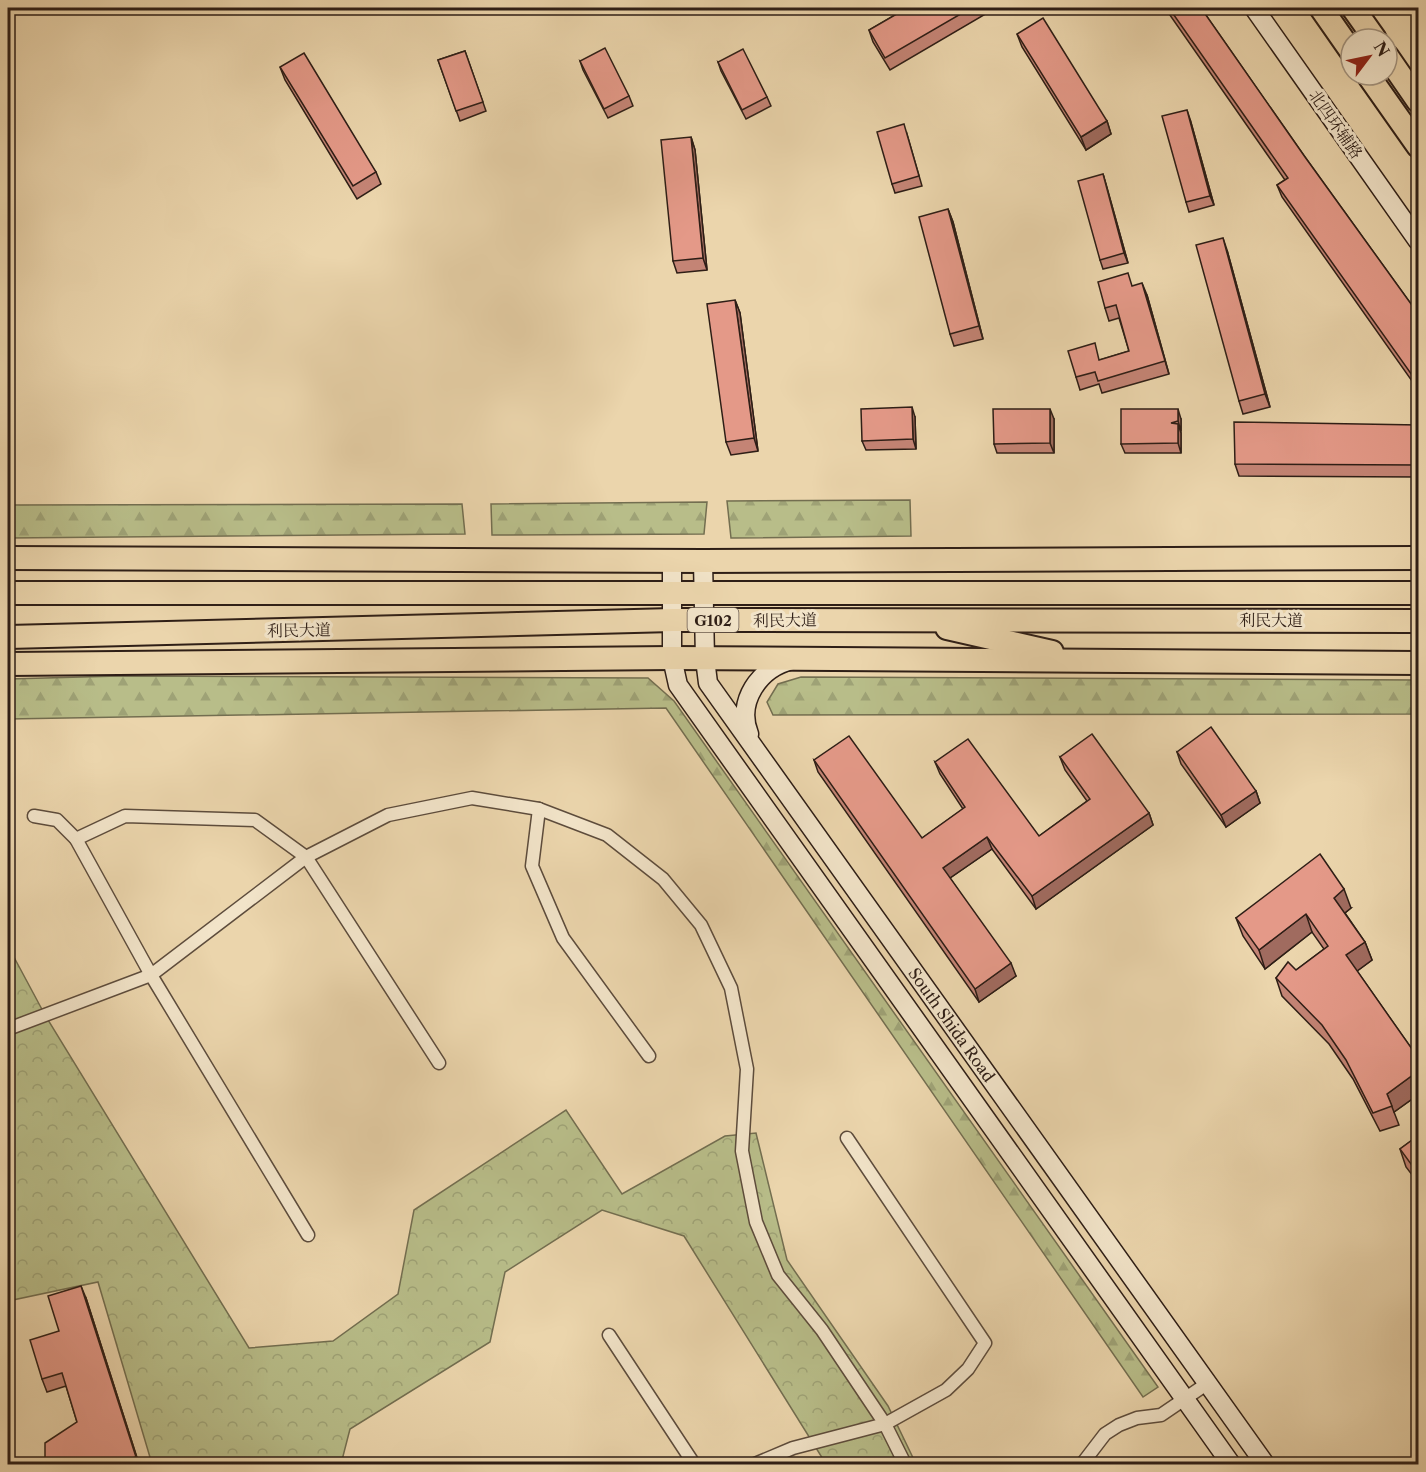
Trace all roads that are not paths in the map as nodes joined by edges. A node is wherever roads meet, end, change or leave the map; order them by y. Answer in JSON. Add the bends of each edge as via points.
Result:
{"nodes":[{"id":1,"x":1254,"y":8,"type":"edge"},
{"id":2,"x":1321,"y":8,"type":"edge"},
{"id":3,"x":1353,"y":8,"type":"edge"},
{"id":4,"x":1366,"y":27,"type":"edge"},
{"id":5,"x":1339,"y":34,"type":"edge"},
{"id":6,"x":1399,"y":73,"type":"edge"},
{"id":7,"x":1376,"y":87,"type":"edge"},
{"id":8,"x":1419,"y":101,"type":"edge"},
{"id":9,"x":1419,"y":147,"type":"edge"},
{"id":10,"x":1419,"y":241,"type":"edge"},
{"id":11,"x":8,"y":558,"type":"edge"},
{"id":12,"x":1419,"y":558,"type":"edge"},
{"id":13,"x":934,"y":560,"type":"junction"},
{"id":14,"x":672,"y":561,"type":"junction"},
{"id":15,"x":703,"y":561,"type":"junction"},
{"id":16,"x":1087,"y":592,"type":"junction"},
{"id":17,"x":8,"y":593,"type":"edge"},
{"id":18,"x":704,"y":593,"type":"junction"},
{"id":19,"x":1419,"y":593,"type":"edge"},
{"id":20,"x":672,"y":594,"type":"junction"},
{"id":21,"x":907,"y":618,"type":"junction"},
{"id":22,"x":673,"y":620,"type":"junction"},
{"id":23,"x":704,"y":620,"type":"junction"},
{"id":24,"x":1419,"y":621,"type":"edge"},
{"id":25,"x":8,"y":637,"type":"edge"},
{"id":26,"x":672,"y":658,"type":"junction"},
{"id":27,"x":705,"y":659,"type":"junction"},
{"id":28,"x":795,"y":659,"type":"junction"},
{"id":29,"x":1093,"y":662,"type":"junction"},
{"id":30,"x":1419,"y":663,"type":"edge"},
{"id":31,"x":8,"y":664,"type":"edge"},
{"id":32,"x":754,"y":747,"type":"junction"},
{"id":33,"x":539,"y":809,"type":"junction"},
{"id":34,"x":34,"y":816,"type":"dead end"},
{"id":35,"x":76,"y":839,"type":"junction"},
{"id":36,"x":306,"y":857,"type":"junction"},
{"id":37,"x":151,"y":975,"type":"junction"},
{"id":38,"x":8,"y":1029,"type":"edge"},
{"id":39,"x":648,"y":1056,"type":"dead end"},
{"id":40,"x":439,"y":1063,"type":"dead end"},
{"id":41,"x":848,"y":1138,"type":"dead end"},
{"id":42,"x":308,"y":1235,"type":"dead end"},
{"id":43,"x":609,"y":1335,"type":"dead end"},
{"id":44,"x":1208,"y":1383,"type":"junction"},
{"id":45,"x":1185,"y":1399,"type":"junction"},
{"id":46,"x":885,"y":1424,"type":"junction"},
{"id":47,"x":694,"y":1464,"type":"edge"},
{"id":48,"x":755,"y":1464,"type":"edge"},
{"id":49,"x":905,"y":1464,"type":"edge"},
{"id":50,"x":1082,"y":1464,"type":"edge"},
{"id":51,"x":1231,"y":1464,"type":"edge"},
{"id":52,"x":1265,"y":1464,"type":"edge"}],
"edges":[{"from":1,"to":10,"type":"main road","name":"北四环辅路"},
{"from":2,"to":5,"type":"highway"},
{"from":3,"to":4,"type":"highway"},
{"from":6,"to":8,"type":"highway"},
{"from":7,"to":9,"type":"highway"},
{"from":11,"to":14,"type":"highway"},
{"from":12,"to":13,"type":"highway"},
{"from":13,"to":15,"type":"highway"},
{"from":13,"to":16,"type":"highway"},
{"from":14,"to":15,"type":"highway"},
{"from":14,"to":20,"type":"main road","name":"South Shida Road"},
{"from":15,"to":18,"type":"main road","name":"South Shida Road"},
{"from":16,"to":18,"type":"highway","name":"利民大道","number":"G102"},
{"from":16,"to":19,"type":"highway","name":"利民大道","number":"G102"},
{"from":17,"to":20,"type":"highway","name":"利民大道","number":"G102"},
{"from":18,"to":20,"type":"highway","name":"利民大道","number":"G102"},
{"from":18,"to":23,"type":"main road","name":"South Shida Road"},
{"from":20,"to":22,"type":"main road","name":"South Shida Road"},
{"from":21,"to":23,"type":"highway","name":"利民大道","number":"G102"},
{"from":21,"to":24,"type":"highway","name":"利民大道","number":"G102"},
{"from":21,"to":29,"type":"highway"},
{"from":22,"to":23,"type":"highway","name":"利民大道","number":"G102"},
{"from":22,"to":25,"type":"highway","name":"利民大道","number":"G102"},
{"from":22,"to":26,"type":"main road","name":"South Shida Road"},
{"from":23,"to":27,"type":"main road","name":"South Shida Road"},
{"from":26,"to":27,"type":"highway"},
{"from":26,"to":31,"type":"highway"},
{"from":26,"to":45,"type":"main road","name":"South Shida Road","via":[[678,685]]},
{"from":27,"to":28,"type":"highway"},
{"from":27,"to":32,"type":"main road","name":"South Shida Road","via":[[708,683]]},
{"from":28,"to":29,"type":"highway"},
{"from":28,"to":32,"type":"main road","via":[[767,671],[750,693],[744,713]]},
{"from":29,"to":30,"type":"highway"},
{"from":32,"to":44,"type":"main road","name":"South Shida Road"},
{"from":33,"to":36,"type":"street","via":[[472,798],[388,815]]},
{"from":33,"to":39,"type":"street","via":[[532,866],[563,938]]},
{"from":33,"to":46,"type":"street","via":[[608,835],[663,879],[701,925],[731,988],[747,1069],[742,1151],[756,1222],[778,1275],[822,1330]]},
{"from":34,"to":35,"type":"street","via":[[57,820]]},
{"from":35,"to":36,"type":"street","via":[[125,816],[255,820]]},
{"from":35,"to":37,"type":"street"},
{"from":36,"to":37,"type":"street"},
{"from":36,"to":40,"type":"street"},
{"from":37,"to":38,"type":"street"},
{"from":37,"to":42,"type":"street"},
{"from":41,"to":46,"type":"street","via":[[985,1344],[946,1390]]},
{"from":43,"to":47,"type":"street"},
{"from":44,"to":45,"type":"street"},
{"from":44,"to":52,"type":"main road","name":"South Shida Road"},
{"from":45,"to":50,"type":"street","via":[[1161,1415],[1119,1425],[1106,1434]]},
{"from":45,"to":51,"type":"main road","name":"South Shida Road"},
{"from":46,"to":48,"type":"street","via":[[793,1448]]},
{"from":46,"to":49,"type":"street"}]}
